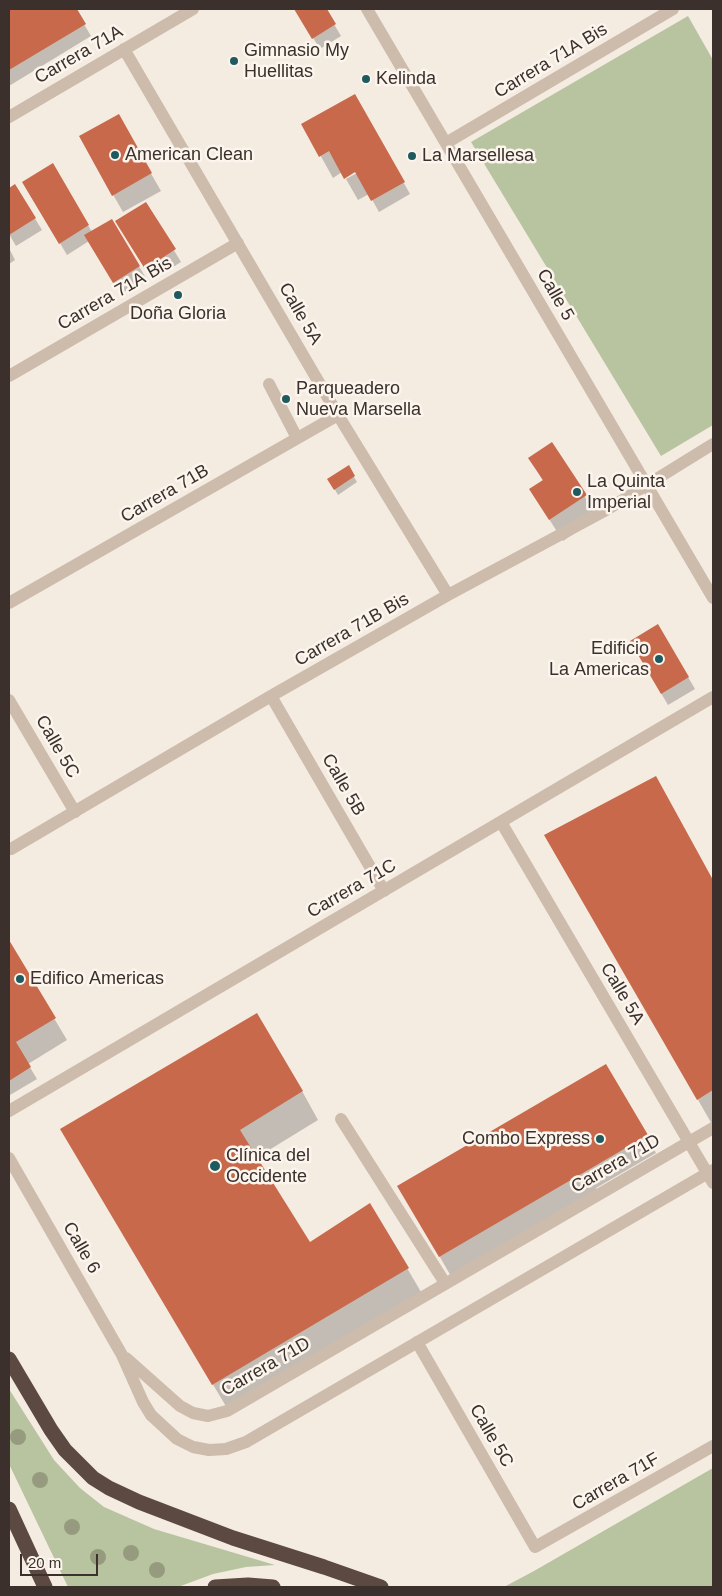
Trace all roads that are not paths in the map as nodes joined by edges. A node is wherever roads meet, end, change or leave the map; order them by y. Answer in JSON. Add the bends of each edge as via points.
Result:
{"nodes":[{"id":1,"x":193,"y":9,"type":"edge"},
{"id":2,"x":367,"y":9,"type":"edge"},
{"id":3,"x":673,"y":9,"type":"edge"},
{"id":4,"x":124,"y":49,"type":"junction"},
{"id":5,"x":9,"y":117,"type":"edge"},
{"id":6,"x":446,"y":143,"type":"junction"},
{"id":7,"x":238,"y":243,"type":"junction"},
{"id":8,"x":9,"y":376,"type":"edge"},
{"id":9,"x":269,"y":384,"type":"dead end"},
{"id":10,"x":338,"y":415,"type":"junction"},
{"id":11,"x":298,"y":438,"type":"junction"},
{"id":12,"x":713,"y":444,"type":"edge"},
{"id":13,"x":647,"y":485,"type":"junction"},
{"id":14,"x":448,"y":595,"type":"junction"},
{"id":15,"x":713,"y":598,"type":"edge"},
{"id":16,"x":9,"y":603,"type":"edge"},
{"id":17,"x":271,"y":696,"type":"junction"},
{"id":18,"x":713,"y":697,"type":"edge"},
{"id":19,"x":9,"y":700,"type":"edge"},
{"id":20,"x":74,"y":812,"type":"junction"},
{"id":21,"x":500,"y":822,"type":"junction"},
{"id":22,"x":11,"y":849,"type":"dead end"},
{"id":23,"x":384,"y":891,"type":"junction"},
{"id":24,"x":9,"y":1111,"type":"edge"},
{"id":25,"x":341,"y":1119,"type":"dead end"},
{"id":26,"x":713,"y":1128,"type":"edge"},
{"id":27,"x":689,"y":1142,"type":"junction"},
{"id":28,"x":9,"y":1158,"type":"edge"},
{"id":29,"x":711,"y":1175,"type":"edge"},
{"id":30,"x":445,"y":1284,"type":"junction"},
{"id":31,"x":417,"y":1342,"type":"junction"},
{"id":32,"x":122,"y":1355,"type":"junction"},
{"id":33,"x":9,"y":1360,"type":"edge"},
{"id":34,"x":713,"y":1446,"type":"edge"},
{"id":35,"x":9,"y":1509,"type":"edge"},
{"id":36,"x":535,"y":1547,"type":"joint"},
{"id":37,"x":45,"y":1587,"type":"edge"},
{"id":38,"x":215,"y":1587,"type":"edge"},
{"id":39,"x":273,"y":1587,"type":"edge"},
{"id":40,"x":381,"y":1587,"type":"edge"}],
"edges":[{"from":1,"to":4,"type":"street","name":"Carrera 71A"},
{"from":2,"to":6,"type":"street","name":"Calle 5"},
{"from":3,"to":6,"type":"street","name":"Carrera 71A Bis"},
{"from":4,"to":5,"type":"street","name":"Carrera 71A"},
{"from":4,"to":7,"type":"street","name":"Calle 5A"},
{"from":6,"to":13,"type":"street","name":"Calle 5"},
{"from":7,"to":8,"type":"street","name":"Carrera 71A Bis"},
{"from":7,"to":10,"type":"street","name":"Calle 5A"},
{"from":9,"to":11,"type":"street"},
{"from":10,"to":11,"type":"street","name":"Carrera 71B"},
{"from":10,"to":14,"type":"street","name":"Calle 5A"},
{"from":11,"to":16,"type":"street","name":"Carrera 71B"},
{"from":12,"to":13,"type":"street","name":"Carrera 71B Bis"},
{"from":13,"to":14,"type":"street","name":"Carrera 71B Bis"},
{"from":13,"to":15,"type":"street","name":"Calle 5"},
{"from":14,"to":17,"type":"street","name":"Carrera 71B Bis"},
{"from":17,"to":20,"type":"street","name":"Carrera 71B Bis"},
{"from":17,"to":23,"type":"street","name":"Calle 5B"},
{"from":18,"to":21,"type":"street","name":"Carrera 71C"},
{"from":19,"to":20,"type":"street","name":"Calle 5C"},
{"from":20,"to":22,"type":"street","name":"Carrera 71B Bis"},
{"from":21,"to":23,"type":"street","name":"Carrera 71C"},
{"from":21,"to":27,"type":"street","name":"Calle 5A"},
{"from":23,"to":24,"type":"street","name":"Carrera 71C"},
{"from":25,"to":30,"type":"street"},
{"from":26,"to":27,"type":"street","name":"Carrera 71D"},
{"from":27,"to":29,"type":"street","name":"Calle 5A"},
{"from":27,"to":30,"type":"street","name":"Carrera 71D"},
{"from":28,"to":32,"type":"street","name":"Calle 6"},
{"from":29,"to":31,"type":"street"},
{"from":30,"to":32,"type":"street","name":"Carrera 71D","via":[[227,1411],[208,1416],[180,1406]]},
{"from":31,"to":32,"type":"street","via":[[246,1442],[210,1450],[193,1448],[177,1439],[151,1415]]},
{"from":31,"to":36,"type":"street","name":"Calle 5C"},
{"from":33,"to":40,"type":"highway","via":[[65,1450],[92,1478],[139,1502],[234,1538]]},
{"from":34,"to":36,"type":"street","name":"Carrera 71F"},
{"from":35,"to":37,"type":"highway"},
{"from":38,"to":39,"type":"highway","via":[[248,1584]]}]}
